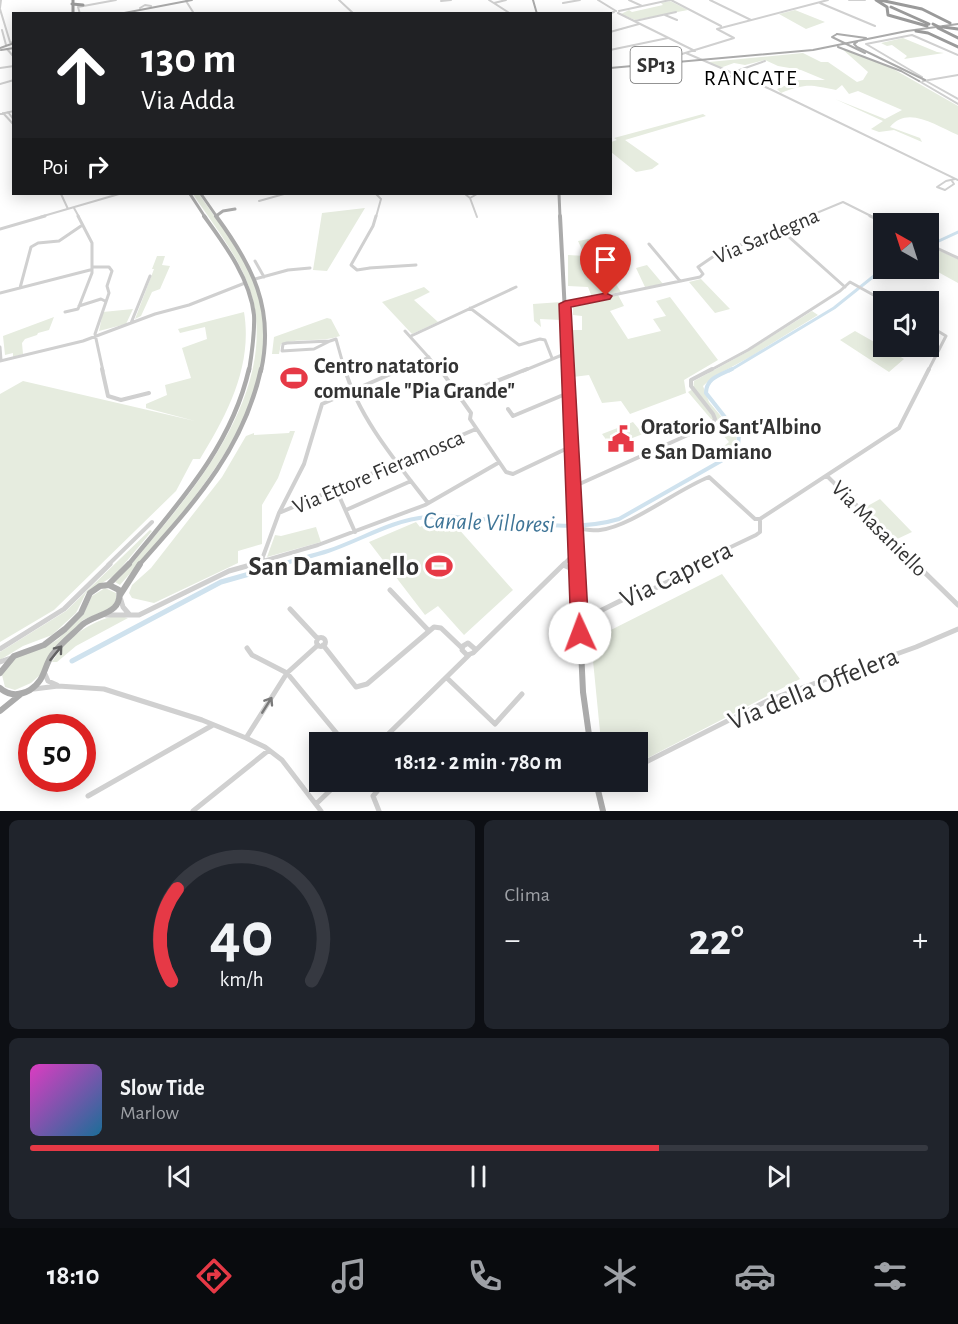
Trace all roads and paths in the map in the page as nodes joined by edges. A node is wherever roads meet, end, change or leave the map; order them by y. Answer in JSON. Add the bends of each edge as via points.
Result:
{"nodes":[{"id":1,"x":1,"y":0,"type":"edge"},
{"id":2,"x":116,"y":0,"type":"edge"},
{"id":3,"x":141,"y":0,"type":"edge"},
{"id":4,"x":339,"y":0,"type":"edge"},
{"id":5,"x":451,"y":0,"type":"edge"},
{"id":6,"x":489,"y":0,"type":"edge"},
{"id":7,"x":506,"y":0,"type":"edge"},
{"id":8,"x":580,"y":0,"type":"edge"},
{"id":9,"x":598,"y":0,"type":"edge"},
{"id":10,"x":629,"y":0,"type":"edge"},
{"id":11,"x":671,"y":0,"type":"edge"},
{"id":12,"x":710,"y":0,"type":"edge"},
{"id":13,"x":828,"y":0,"type":"edge"},
{"id":14,"x":849,"y":0,"type":"edge"},
{"id":15,"x":865,"y":0,"type":"edge"},
{"id":16,"x":878,"y":0,"type":"edge"},
{"id":17,"x":72,"y":1,"type":"edge"},
{"id":18,"x":189,"y":1,"type":"edge"},
{"id":19,"x":441,"y":1,"type":"edge"},
{"id":20,"x":494,"y":3,"type":"junction"},
{"id":21,"x":563,"y":3,"type":"dead end"},
{"id":22,"x":820,"y":3,"type":"junction"},
{"id":23,"x":83,"y":5,"type":"junction"},
{"id":24,"x":145,"y":5,"type":"junction"},
{"id":25,"x":151,"y":6,"type":"junction"},
{"id":26,"x":642,"y":6,"type":"junction"},
{"id":27,"x":0,"y":8,"type":"edge"},
{"id":28,"x":141,"y":8,"type":"junction"},
{"id":29,"x":917,"y":8,"type":"junction"},
{"id":30,"x":79,"y":12,"type":"edge"},
{"id":31,"x":126,"y":12,"type":"edge"},
{"id":32,"x":129,"y":12,"type":"edge"},
{"id":33,"x":193,"y":12,"type":"dead end"},
{"id":34,"x":352,"y":12,"type":"edge"},
{"id":35,"x":508,"y":12,"type":"edge"},
{"id":36,"x":617,"y":12,"type":"junction"},
{"id":37,"x":676,"y":12,"type":"dead end"},
{"id":38,"x":887,"y":12,"type":"junction"},
{"id":39,"x":612,"y":13,"type":"edge"},
{"id":40,"x":665,"y":14,"type":"junction"},
{"id":41,"x":915,"y":16,"type":"junction"},
{"id":42,"x":1,"y":17,"type":"edge"},
{"id":43,"x":677,"y":20,"type":"dead end"},
{"id":44,"x":752,"y":20,"type":"junction"},
{"id":45,"x":634,"y":21,"type":"junction"},
{"id":46,"x":909,"y":22,"type":"junction"},
{"id":47,"x":950,"y":23,"type":"joint"},
{"id":48,"x":0,"y":24,"type":"edge"},
{"id":49,"x":639,"y":24,"type":"junction"},
{"id":50,"x":931,"y":25,"type":"junction"},
{"id":51,"x":940,"y":25,"type":"junction"},
{"id":52,"x":958,"y":25,"type":"edge"},
{"id":53,"x":722,"y":26,"type":"junction"},
{"id":54,"x":875,"y":26,"type":"dead end"},
{"id":55,"x":916,"y":29,"type":"junction"},
{"id":56,"x":612,"y":31,"type":"edge"},
{"id":57,"x":898,"y":32,"type":"junction"},
{"id":58,"x":844,"y":35,"type":"junction"},
{"id":59,"x":872,"y":37,"type":"junction"},
{"id":60,"x":958,"y":37,"type":"edge"},
{"id":61,"x":669,"y":38,"type":"junction"},
{"id":62,"x":863,"y":41,"type":"junction"},
{"id":63,"x":12,"y":42,"type":"edge"},
{"id":64,"x":846,"y":43,"type":"junction"},
{"id":65,"x":12,"y":44,"type":"edge"},
{"id":66,"x":632,"y":46,"type":"junction"},
{"id":67,"x":958,"y":46,"type":"edge"},
{"id":68,"x":6,"y":47,"type":"junction"},
{"id":69,"x":0,"y":49,"type":"edge"},
{"id":70,"x":12,"y":50,"type":"edge"},
{"id":71,"x":612,"y":50,"type":"edge"},
{"id":72,"x":819,"y":50,"type":"junction"},
{"id":73,"x":695,"y":51,"type":"junction"},
{"id":74,"x":798,"y":52,"type":"junction"},
{"id":75,"x":686,"y":53,"type":"junction"},
{"id":76,"x":958,"y":54,"type":"edge"},
{"id":77,"x":660,"y":61,"type":"junction"},
{"id":78,"x":702,"y":61,"type":"junction"},
{"id":79,"x":765,"y":61,"type":"dead end"},
{"id":80,"x":886,"y":62,"type":"junction"},
{"id":81,"x":646,"y":66,"type":"junction"},
{"id":82,"x":612,"y":68,"type":"edge"},
{"id":83,"x":901,"y":71,"type":"junction"},
{"id":84,"x":909,"y":71,"type":"junction"},
{"id":85,"x":731,"y":73,"type":"junction"},
{"id":86,"x":735,"y":75,"type":"junction"},
{"id":87,"x":958,"y":75,"type":"edge"},
{"id":88,"x":924,"y":78,"type":"junction"},
{"id":89,"x":716,"y":81,"type":"dead end"},
{"id":90,"x":918,"y":81,"type":"junction"},
{"id":91,"x":934,"y":82,"type":"dead end"},
{"id":92,"x":958,"y":98,"type":"edge"},
{"id":93,"x":958,"y":104,"type":"edge"},
{"id":94,"x":956,"y":179,"type":"edge"},
{"id":95,"x":61,"y":195,"type":"edge"},
{"id":96,"x":116,"y":195,"type":"edge"},
{"id":97,"x":121,"y":195,"type":"edge"},
{"id":98,"x":191,"y":195,"type":"edge"},
{"id":99,"x":202,"y":195,"type":"edge"},
{"id":100,"x":265,"y":195,"type":"edge"},
{"id":101,"x":280,"y":195,"type":"edge"},
{"id":102,"x":377,"y":195,"type":"edge"},
{"id":103,"x":466,"y":195,"type":"edge"},
{"id":104,"x":475,"y":195,"type":"edge"},
{"id":105,"x":559,"y":195,"type":"edge"},
{"id":106,"x":470,"y":198,"type":"junction"},
{"id":107,"x":266,"y":199,"type":"junction"},
{"id":108,"x":252,"y":203,"type":"dead end"},
{"id":109,"x":244,"y":207,"type":"dead end"},
{"id":110,"x":74,"y":208,"type":"junction"},
{"id":111,"x":237,"y":208,"type":"joint"},
{"id":112,"x":68,"y":210,"type":"junction"},
{"id":113,"x":216,"y":216,"type":"junction"},
{"id":114,"x":477,"y":217,"type":"dead end"},
{"id":115,"x":873,"y":217,"type":"edge"},
{"id":116,"x":81,"y":226,"type":"junction"},
{"id":117,"x":779,"y":228,"type":"junction"},
{"id":118,"x":0,"y":229,"type":"edge"},
{"id":119,"x":649,"y":244,"type":"dead end"},
{"id":120,"x":939,"y":249,"type":"edge"},
{"id":121,"x":958,"y":258,"type":"edge"},
{"id":122,"x":255,"y":261,"type":"dead end"},
{"id":123,"x":416,"y":265,"type":"dead end"},
{"id":124,"x":309,"y":268,"type":"dead end"},
{"id":125,"x":91,"y":269,"type":"junction"},
{"id":126,"x":150,"y":276,"type":"dead end"},
{"id":127,"x":264,"y":277,"type":"junction"},
{"id":128,"x":255,"y":279,"type":"junction"},
{"id":129,"x":680,"y":281,"type":"junction"},
{"id":130,"x":245,"y":284,"type":"junction"},
{"id":131,"x":516,"y":287,"type":"dead end"},
{"id":132,"x":845,"y":287,"type":"junction"},
{"id":133,"x":20,"y":288,"type":"junction"},
{"id":134,"x":0,"y":293,"type":"edge"},
{"id":135,"x":873,"y":295,"type":"edge"},
{"id":136,"x":105,"y":301,"type":"junction"},
{"id":137,"x":565,"y":304,"type":"junction"},
{"id":138,"x":79,"y":306,"type":"junction"},
{"id":139,"x":470,"y":308,"type":"junction"},
{"id":140,"x":65,"y":312,"type":"dead end"},
{"id":141,"x":130,"y":324,"type":"junction"},
{"id":142,"x":405,"y":331,"type":"dead end"},
{"id":143,"x":939,"y":332,"type":"edge"},
{"id":144,"x":96,"y":336,"type":"junction"},
{"id":145,"x":411,"y":336,"type":"junction"},
{"id":146,"x":330,"y":341,"type":"junction"},
{"id":147,"x":0,"y":347,"type":"edge"},
{"id":148,"x":939,"y":349,"type":"edge"},
{"id":149,"x":567,"y":352,"type":"junction"},
{"id":150,"x":429,"y":357,"type":"junction"},
{"id":151,"x":935,"y":357,"type":"edge"},
{"id":152,"x":552,"y":358,"type":"junction"},
{"id":153,"x":1,"y":361,"type":"edge"},
{"id":154,"x":351,"y":391,"type":"junction"},
{"id":155,"x":569,"y":392,"type":"junction"},
{"id":156,"x":149,"y":393,"type":"dead end"},
{"id":157,"x":459,"y":396,"type":"junction"},
{"id":158,"x":508,"y":409,"type":"dead end"},
{"id":159,"x":476,"y":429,"type":"junction"},
{"id":160,"x":573,"y":446,"type":"junction"},
{"id":161,"x":397,"y":463,"type":"junction"},
{"id":162,"x":498,"y":463,"type":"junction"},
{"id":163,"x":827,"y":476,"type":"junction"},
{"id":164,"x":411,"y":481,"type":"junction"},
{"id":165,"x":575,"y":486,"type":"junction"},
{"id":166,"x":336,"y":489,"type":"junction"},
{"id":167,"x":428,"y":503,"type":"junction"},
{"id":168,"x":346,"y":510,"type":"junction"},
{"id":169,"x":279,"y":513,"type":"junction"},
{"id":170,"x":760,"y":519,"type":"junction"},
{"id":171,"x":152,"y":522,"type":"dead end"},
{"id":172,"x":577,"y":527,"type":"junction"},
{"id":173,"x":355,"y":532,"type":"junction"},
{"id":174,"x":578,"y":551,"type":"junction"},
{"id":175,"x":261,"y":562,"type":"junction"},
{"id":176,"x":562,"y":566,"type":"junction"},
{"id":177,"x":579,"y":573,"type":"junction"},
{"id":178,"x":108,"y":585,"type":"junction"},
{"id":179,"x":390,"y":590,"type":"dead end"},
{"id":180,"x":120,"y":596,"type":"junction"},
{"id":181,"x":958,"y":605,"type":"edge"},
{"id":182,"x":290,"y":609,"type":"dead end"},
{"id":183,"x":129,"y":614,"type":"junction"},
{"id":184,"x":103,"y":616,"type":"junction"},
{"id":185,"x":580,"y":621,"type":"junction"},
{"id":186,"x":958,"y":629,"type":"edge"},
{"id":187,"x":429,"y":631,"type":"junction"},
{"id":188,"x":320,"y":643,"type":"junction"},
{"id":189,"x":473,"y":646,"type":"junction"},
{"id":190,"x":247,"y":648,"type":"dead end"},
{"id":191,"x":0,"y":649,"type":"edge"},
{"id":192,"x":463,"y":649,"type":"junction"},
{"id":193,"x":12,"y":658,"type":"junction"},
{"id":194,"x":0,"y":662,"type":"edge"},
{"id":195,"x":0,"y":673,"type":"edge"},
{"id":196,"x":287,"y":673,"type":"junction"},
{"id":197,"x":45,"y":674,"type":"junction"},
{"id":198,"x":447,"y":678,"type":"junction"},
{"id":199,"x":58,"y":686,"type":"junction"},
{"id":200,"x":0,"y":688,"type":"edge"},
{"id":201,"x":26,"y":692,"type":"junction"},
{"id":202,"x":522,"y":694,"type":"dead end"},
{"id":203,"x":0,"y":711,"type":"edge"},
{"id":204,"x":213,"y":724,"type":"junction"},
{"id":205,"x":336,"y":732,"type":"edge"},
{"id":206,"x":391,"y":732,"type":"edge"},
{"id":207,"x":589,"y":732,"type":"edge"},
{"id":208,"x":246,"y":738,"type":"junction"},
{"id":209,"x":269,"y":750,"type":"junction"},
{"id":210,"x":648,"y":761,"type":"edge"},
{"id":211,"x":329,"y":792,"type":"edge"},
{"id":212,"x":377,"y":792,"type":"edge"},
{"id":213,"x":598,"y":792,"type":"edge"},
{"id":214,"x":88,"y":796,"type":"dead end"},
{"id":215,"x":316,"y":804,"type":"junction"},
{"id":216,"x":194,"y":811,"type":"edge"},
{"id":217,"x":321,"y":811,"type":"edge"},
{"id":218,"x":379,"y":811,"type":"edge"},
{"id":219,"x":603,"y":811,"type":"edge"}],
"edges":[{"from":1,"to":27,"type":"street"},
{"from":2,"to":23,"type":"street"},
{"from":3,"to":24,"type":"street"},
{"from":4,"to":34,"type":"street"},
{"from":5,"to":19,"type":"street"},
{"from":6,"to":20,"type":"street"},
{"from":7,"to":20,"type":"street"},
{"from":8,"to":21,"type":"street"},
{"from":9,"to":36,"type":"street"},
{"from":10,"to":26,"type":"street"},
{"from":11,"to":26,"type":"street"},
{"from":11,"to":53,"type":"street"},
{"from":12,"to":44,"type":"street"},
{"from":13,"to":22,"type":"street"},
{"from":14,"to":15,"type":"street"},
{"from":16,"to":29,"type":"highway"},
{"from":16,"to":38,"type":"highway"},
{"from":16,"to":41,"type":"highway"},
{"from":17,"to":23,"type":"highway"},
{"from":18,"to":25,"type":"main road"},
{"from":18,"to":32,"type":"main road"},
{"from":18,"to":33,"type":"street"},
{"from":20,"to":35,"type":"street"},
{"from":22,"to":44,"type":"street"},
{"from":22,"to":54,"type":"street"},
{"from":23,"to":30,"type":"street","via":[[77,8]]},
{"from":24,"to":25,"type":"street"},
{"from":24,"to":28,"type":"street"},
{"from":25,"to":28,"type":"main road"},
{"from":26,"to":36,"type":"street"},
{"from":27,"to":42,"type":"street"},
{"from":28,"to":31,"type":"main road"},
{"from":29,"to":41,"type":"highway","via":[[906,9]]},
{"from":29,"to":51,"type":"highway"},
{"from":36,"to":39,"type":"street"},
{"from":36,"to":45,"type":"street"},
{"from":37,"to":40,"type":"street"},
{"from":38,"to":41,"type":"highway"},
{"from":38,"to":46,"type":"highway"},
{"from":40,"to":43,"type":"street"},
{"from":40,"to":45,"type":"street"},
{"from":41,"to":50,"type":"highway"},
{"from":42,"to":63,"type":"street"},
{"from":44,"to":53,"type":"street"},
{"from":45,"to":49,"type":"street"},
{"from":46,"to":50,"type":"highway"},
{"from":46,"to":55,"type":"highway"},
{"from":47,"to":51,"type":"highway"},
{"from":47,"to":52,"type":"main road"},
{"from":48,"to":68,"type":"street"},
{"from":49,"to":56,"type":"street"},
{"from":49,"to":61,"type":"street"},
{"from":50,"to":51,"type":"highway","bridge":true},
{"from":50,"to":55,"type":"main road"},
{"from":50,"to":55,"type":"main road"},
{"from":50,"to":67,"type":"highway","via":[[945,43]]},
{"from":51,"to":52,"type":"highway"},
{"from":51,"to":60,"type":"highway"},
{"from":52,"to":57,"type":"main road","number":"SP13"},
{"from":53,"to":73,"type":"street","via":[[717,29],[734,38]]},
{"from":55,"to":57,"type":"main road"},
{"from":55,"to":67,"type":"highway"},
{"from":57,"to":59,"type":"main road","number":"SP13"},
{"from":57,"to":62,"type":"main road","number":"SP13"},
{"from":58,"to":59,"type":"main road"},
{"from":58,"to":64,"type":"main road","via":[[852,38]]},
{"from":58,"to":80,"type":"main road","bridge":true,"via":[[832,37]]},
{"from":59,"to":64,"type":"main road","number":"SP13"},
{"from":61,"to":66,"type":"street"},
{"from":61,"to":73,"type":"street"},
{"from":62,"to":72,"type":"main road","number":"SP13"},
{"from":62,"to":84,"type":"main road","via":[[854,45]]},
{"from":64,"to":74,"type":"main road","number":"SP13"},
{"from":65,"to":68,"type":"main road"},
{"from":66,"to":71,"type":"street"},
{"from":66,"to":77,"type":"street"},
{"from":68,"to":69,"type":"main road"},
{"from":68,"to":70,"type":"main road"},
{"from":72,"to":74,"type":"main road","number":"SP13"},
{"from":72,"to":83,"type":"main road","via":[[845,48]]},
{"from":73,"to":75,"type":"street"},
{"from":74,"to":78,"type":"main road","number":"SP13"},
{"from":75,"to":77,"type":"street"},
{"from":75,"to":78,"type":"street"},
{"from":76,"to":88,"type":"street","via":[[912,35],[866,44]]},
{"from":77,"to":81,"type":"street"},
{"from":78,"to":81,"type":"main road","number":"SP13"},
{"from":78,"to":85,"type":"street"},
{"from":79,"to":85,"type":"street"},
{"from":80,"to":83,"type":"main road"},
{"from":80,"to":84,"type":"main road"},
{"from":81,"to":82,"type":"main road","number":"SP13"},
{"from":83,"to":90,"type":"main road"},
{"from":84,"to":88,"type":"main road"},
{"from":85,"to":86,"type":"street"},
{"from":86,"to":89,"type":"street"},
{"from":86,"to":94,"type":"street"},
{"from":87,"to":88,"type":"street"},
{"from":88,"to":90,"type":"street"},
{"from":88,"to":92,"type":"street"},
{"from":90,"to":93,"type":"street"},
{"from":91,"to":92,"type":"street"},
{"from":94,"to":94,"type":"street","via":[[946,180],[937,187],[945,190]]},
{"from":95,"to":112,"type":"street"},
{"from":96,"to":110,"type":"street"},
{"from":97,"to":110,"type":"street"},
{"from":98,"to":130,"type":"main road"},
{"from":99,"to":113,"type":"main road"},
{"from":100,"to":107,"type":"street"},
{"from":101,"to":107,"type":"street"},
{"from":102,"to":123,"type":"street","via":[[381,199],[373,226],[351,265]]},
{"from":103,"to":106,"type":"street"},
{"from":104,"to":106,"type":"street"},
{"from":105,"to":137,"type":"main road"},
{"from":106,"to":114,"type":"street"},
{"from":107,"to":108,"type":"street"},
{"from":109,"to":111,"type":"street"},
{"from":110,"to":112,"type":"street"},
{"from":110,"to":116,"type":"street"},
{"from":111,"to":113,"type":"main road"},
{"from":112,"to":118,"type":"street"},
{"from":113,"to":128,"type":"main road"},
{"from":115,"to":117,"type":"street","name":"Via Sardegna","via":[[843,202]]},
{"from":116,"to":125,"type":"street","via":[[92,241]]},
{"from":116,"to":133,"type":"street","via":[[59,241],[31,247]]},
{"from":117,"to":129,"type":"street","name":"Via Sardegna","via":[[712,257],[698,267],[702,276]]},
{"from":117,"to":132,"type":"street"},
{"from":119,"to":129,"type":"street"},
{"from":120,"to":121,"type":"street"},
{"from":122,"to":127,"type":"street"},
{"from":124,"to":127,"type":"street"},
{"from":125,"to":133,"type":"street"},
{"from":125,"to":136,"type":"street","via":[[112,269]]},
{"from":125,"to":138,"type":"street"},
{"from":126,"to":141,"type":"street"},
{"from":127,"to":128,"type":"street"},
{"from":128,"to":180,"type":"main road","via":[[262,296],[266,335],[262,365],[247,415],[229,452],[200,495],[129,577]]},
{"from":129,"to":137,"type":"street","name":"Via Sardegna"},
{"from":130,"to":141,"type":"street"},
{"from":130,"to":178,"type":"main road","via":[[253,312],[253,351],[237,411],[209,464],[187,494]]},
{"from":131,"to":139,"type":"street"},
{"from":132,"to":135,"type":"street","via":[[850,282]]},
{"from":132,"to":165,"type":"street","via":[[748,350],[691,380],[691,386],[713,414],[712,424]]},
{"from":133,"to":134,"type":"street"},
{"from":136,"to":138,"type":"street","via":[[101,298]]},
{"from":136,"to":144,"type":"street"},
{"from":137,"to":149,"type":"main road"},
{"from":138,"to":140,"type":"street"},
{"from":139,"to":145,"type":"street"},
{"from":139,"to":152,"type":"street","via":[[518,345],[546,340]]},
{"from":141,"to":144,"type":"street"},
{"from":142,"to":145,"type":"street"},
{"from":143,"to":148,"type":"street","via":[[946,336]]},
{"from":144,"to":153,"type":"street"},
{"from":144,"to":156,"type":"street","via":[[109,397],[121,400]]},
{"from":145,"to":150,"type":"street"},
{"from":146,"to":146,"type":"street","via":[[286,343],[282,351],[314,349]]},
{"from":146,"to":154,"type":"street","via":[[336,339]]},
{"from":147,"to":153,"type":"street"},
{"from":149,"to":152,"type":"street"},
{"from":149,"to":155,"type":"main road"},
{"from":150,"to":154,"type":"street"},
{"from":150,"to":157,"type":"street"},
{"from":151,"to":163,"type":"street","via":[[898,428]]},
{"from":152,"to":157,"type":"street"},
{"from":154,"to":161,"type":"street"},
{"from":154,"to":169,"type":"street","via":[[322,404],[304,464]]},
{"from":155,"to":158,"type":"street","via":[[513,416]]},
{"from":155,"to":160,"type":"main road"},
{"from":157,"to":159,"type":"street","via":[[473,415],[470,419]]},
{"from":159,"to":161,"type":"street","name":"Via Ettore Fieramosca"},
{"from":159,"to":162,"type":"street"},
{"from":160,"to":162,"type":"street","via":[[513,474]]},
{"from":160,"to":165,"type":"main road"},
{"from":161,"to":164,"type":"street"},
{"from":161,"to":166,"type":"street","name":"Via Ettore Fieramosca"},
{"from":162,"to":167,"type":"street"},
{"from":163,"to":170,"type":"street"},
{"from":163,"to":181,"type":"street","name":"Via Masaniello"},
{"from":164,"to":167,"type":"street"},
{"from":164,"to":168,"type":"street"},
{"from":165,"to":172,"type":"main road"},
{"from":166,"to":168,"type":"street"},
{"from":166,"to":169,"type":"street","name":"Via Ettore Fieramosca"},
{"from":167,"to":173,"type":"street"},
{"from":168,"to":173,"type":"street"},
{"from":169,"to":175,"type":"street"},
{"from":170,"to":172,"type":"street","via":[[704,477],[619,525],[599,530]]},
{"from":170,"to":185,"type":"street","name":"Via Caprera","via":[[760,532],[756,535],[680,572],[672,580],[647,592],[642,590]]},
{"from":171,"to":191,"type":"street","via":[[64,609]]},
{"from":172,"to":174,"type":"main road"},
{"from":173,"to":175,"type":"street"},
{"from":174,"to":176,"type":"street"},
{"from":174,"to":177,"type":"main road"},
{"from":175,"to":183,"type":"street","via":[[213,578],[142,614]]},
{"from":176,"to":177,"type":"street"},
{"from":176,"to":189,"type":"street"},
{"from":177,"to":185,"type":"main road"},
{"from":178,"to":180,"type":"main road","via":[[117,587]]},
{"from":178,"to":193,"type":"main road","via":[[90,593],[80,614],[47,643]]},
{"from":179,"to":187,"type":"street"},
{"from":180,"to":183,"type":"street"},
{"from":180,"to":184,"type":"main road","via":[[116,607]]},
{"from":182,"to":188,"type":"street"},
{"from":183,"to":184,"type":"street"},
{"from":197,"to":184,"type":"main road","one_way":true,"via":[[51,657],[84,624]]},
{"from":185,"to":207,"type":"main road"},
{"from":186,"to":210,"type":"street","name":"Via della Offelera","via":[[771,699]]},
{"from":187,"to":188,"type":"street","via":[[362,687],[352,684]]},
{"from":187,"to":192,"type":"street","via":[[440,627]]},
{"from":188,"to":196,"type":"street"},
{"from":189,"to":192,"type":"street"},
{"from":189,"to":192,"type":"street"},
{"from":190,"to":196,"type":"street","via":[[252,655]]},
{"from":192,"to":198,"type":"street","via":[[460,665]]},
{"from":193,"to":194,"type":"street"},
{"from":193,"to":195,"type":"main road"},
{"from":196,"to":205,"type":"street"},
{"from":208,"to":196,"type":"street","one_way":true},
{"from":197,"to":199,"type":"street","via":[[48,681]]},
{"from":197,"to":201,"type":"main road"},
{"from":198,"to":202,"type":"street","via":[[495,724]]},
{"from":198,"to":206,"type":"street"},
{"from":199,"to":201,"type":"street"},
{"from":199,"to":204,"type":"street","via":[[101,689]]},
{"from":200,"to":201,"type":"main road","via":[[9,694]]},
{"from":201,"to":203,"type":"main road"},
{"from":204,"to":208,"type":"street"},
{"from":204,"to":214,"type":"street"},
{"from":208,"to":209,"type":"street"},
{"from":209,"to":215,"type":"street","via":[[282,760]]},
{"from":209,"to":216,"type":"street"},
{"from":211,"to":215,"type":"street"},
{"from":212,"to":218,"type":"street","via":[[373,796]]},
{"from":213,"to":219,"type":"main road"},
{"from":215,"to":217,"type":"street"}]}
